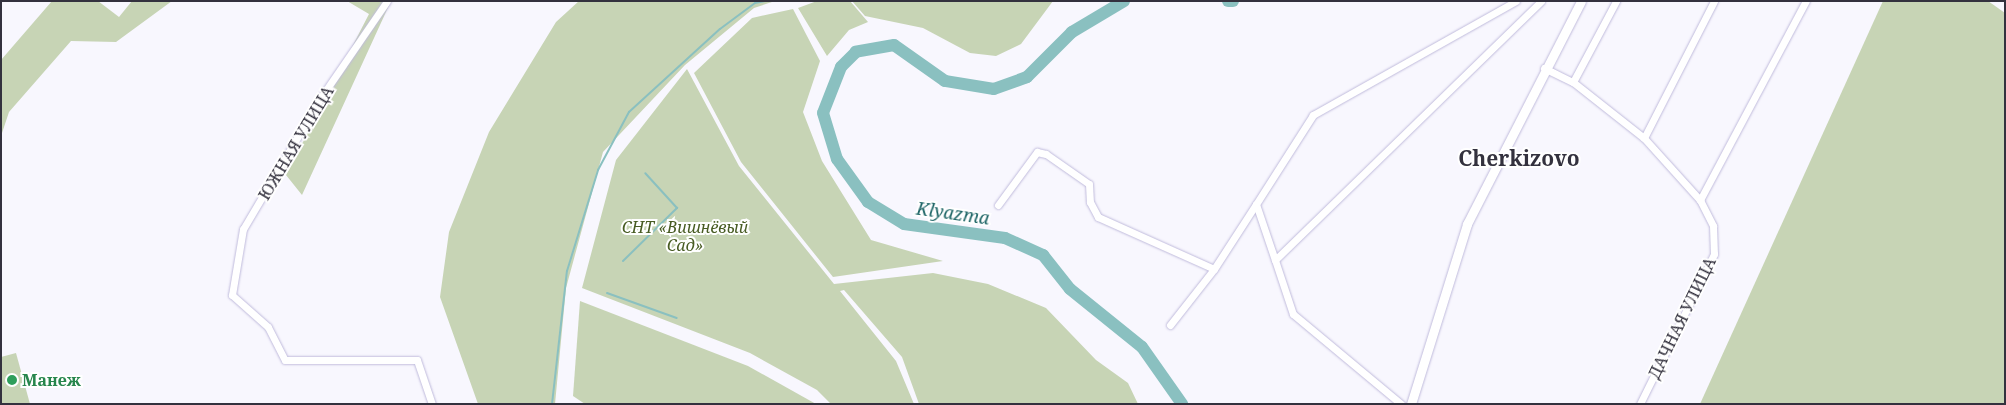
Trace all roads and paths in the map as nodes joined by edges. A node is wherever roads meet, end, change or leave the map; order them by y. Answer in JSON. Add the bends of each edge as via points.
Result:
{"nodes":[{"id":1,"x":387,"y":1,"type":"edge"},
{"id":2,"x":1516,"y":1,"type":"edge"},
{"id":3,"x":1541,"y":1,"type":"edge"},
{"id":4,"x":1581,"y":1,"type":"edge"},
{"id":5,"x":1616,"y":1,"type":"edge"},
{"id":6,"x":1714,"y":1,"type":"edge"},
{"id":7,"x":1806,"y":1,"type":"edge"},
{"id":8,"x":1544,"y":68,"type":"junction"},
{"id":9,"x":1573,"y":82,"type":"junction"},
{"id":10,"x":1644,"y":138,"type":"junction"},
{"id":11,"x":1700,"y":200,"type":"junction"},
{"id":12,"x":998,"y":204,"type":"dead end"},
{"id":13,"x":1256,"y":204,"type":"junction"},
{"id":14,"x":1275,"y":260,"type":"junction"},
{"id":15,"x":1214,"y":269,"type":"junction"},
{"id":16,"x":1170,"y":325,"type":"dead end"},
{"id":17,"x":432,"y":404,"type":"edge"},
{"id":18,"x":1401,"y":404,"type":"edge"},
{"id":19,"x":1411,"y":404,"type":"edge"},
{"id":20,"x":1640,"y":404,"type":"edge"}],
"edges":[{"from":1,"to":17,"type":"street","name":"ЮЖНАЯ УЛИЦА","via":[[320,99],[243,229],[232,296],[268,326],[285,360],[416,360]]},
{"from":2,"to":13,"type":"street","via":[[1313,115]]},
{"from":3,"to":14,"type":"street"},
{"from":4,"to":8,"type":"main road"},
{"from":5,"to":9,"type":"street"},
{"from":6,"to":10,"type":"street"},
{"from":7,"to":11,"type":"street"},
{"from":8,"to":9,"type":"street","name":"ДАЧНАЯ УЛИЦА"},
{"from":8,"to":19,"type":"main road","via":[[1467,224]]},
{"from":9,"to":10,"type":"street","name":"ДАЧНАЯ УЛИЦА"},
{"from":10,"to":11,"type":"street","name":"ДАЧНАЯ УЛИЦА"},
{"from":11,"to":20,"type":"street","name":"ДАЧНАЯ УЛИЦА","via":[[1713,226],[1714,254]]},
{"from":12,"to":15,"type":"street","via":[[1037,152],[1046,154],[1089,184],[1090,202],[1098,217]]},
{"from":13,"to":14,"type":"street"},
{"from":13,"to":15,"type":"street"},
{"from":14,"to":18,"type":"street","via":[[1293,314]]},
{"from":15,"to":16,"type":"street"}]}
